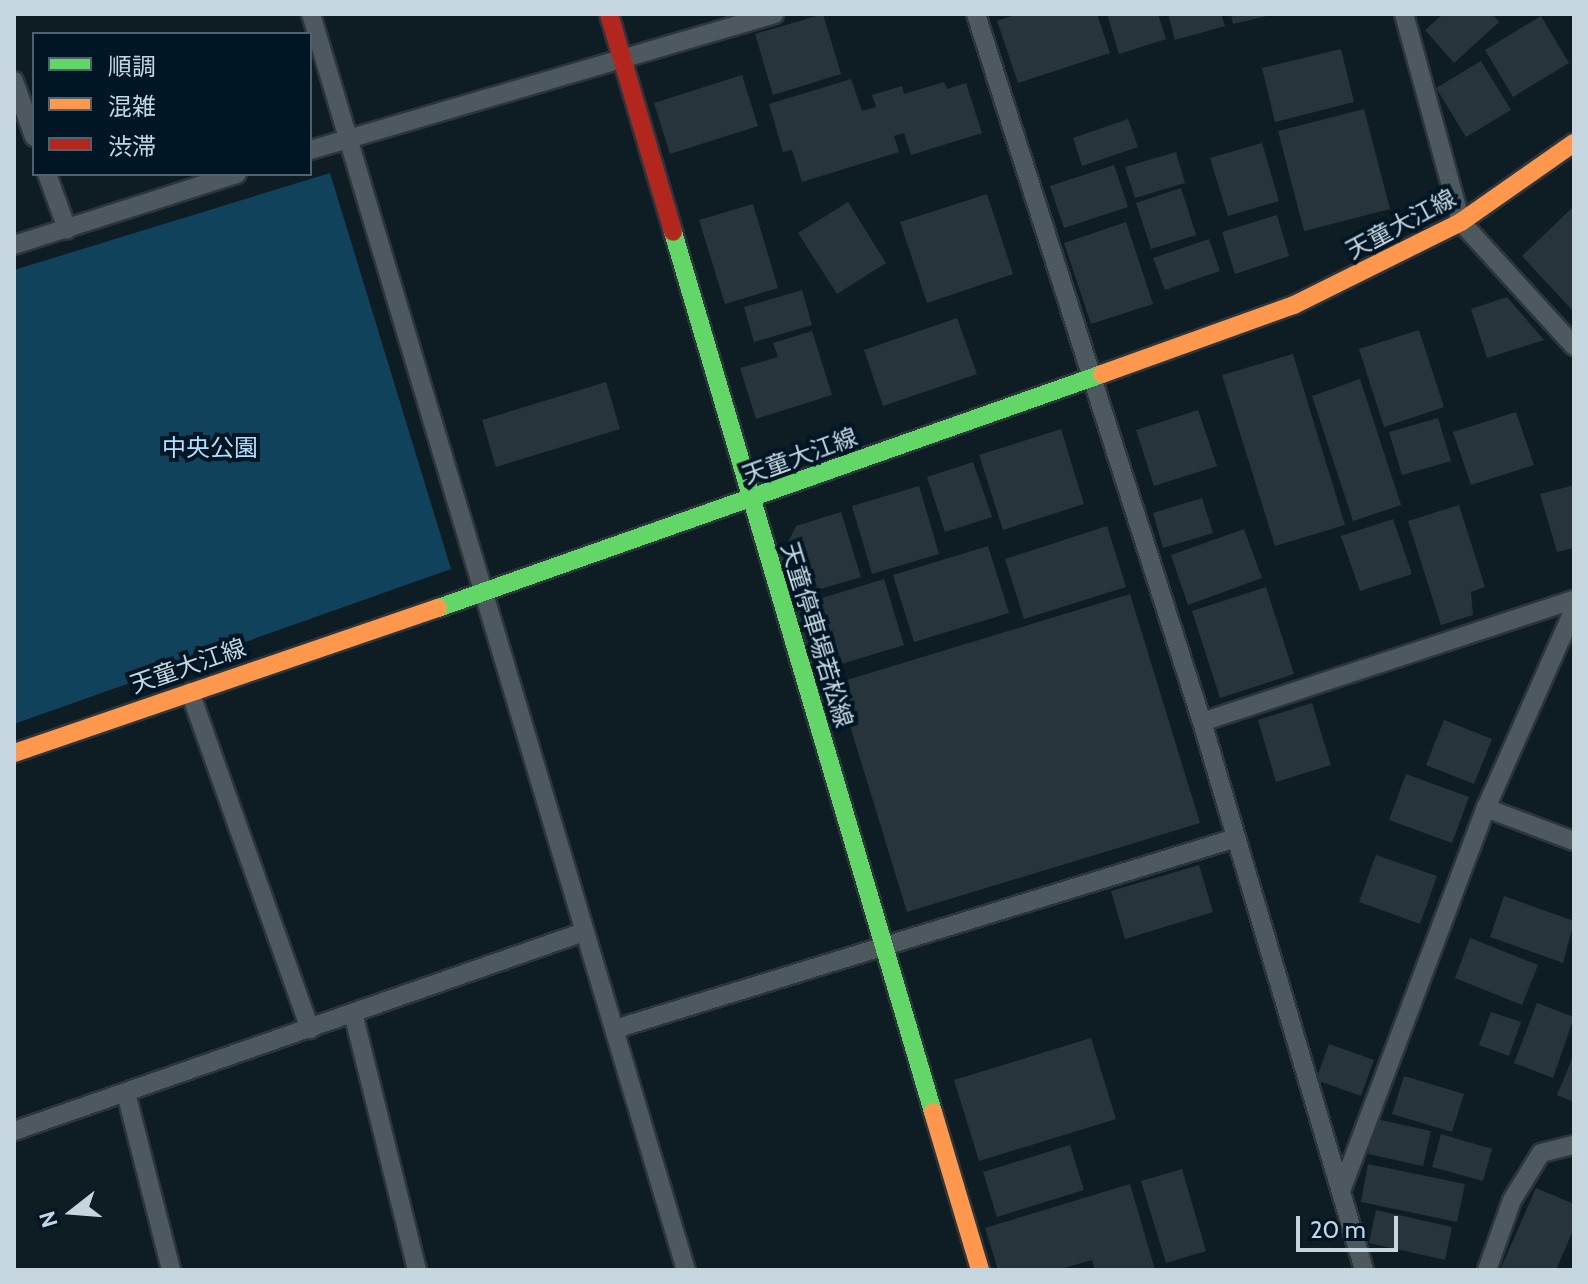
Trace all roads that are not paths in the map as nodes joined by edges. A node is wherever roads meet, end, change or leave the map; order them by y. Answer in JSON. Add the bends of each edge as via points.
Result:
{"nodes":[{"id":1,"x":311,"y":14,"type":"edge"},
{"id":2,"x":609,"y":14,"type":"edge"},
{"id":3,"x":774,"y":14,"type":"edge"},
{"id":4,"x":976,"y":14,"type":"edge"},
{"id":5,"x":1404,"y":14,"type":"edge"},
{"id":6,"x":623,"y":61,"type":"junction"},
{"id":7,"x":14,"y":81,"type":"edge"},
{"id":8,"x":32,"y":131,"type":"edge"},
{"id":9,"x":348,"y":138,"type":"junction"},
{"id":10,"x":1574,"y":143,"type":"edge"},
{"id":11,"x":312,"y":149,"type":"edge"},
{"id":12,"x":48,"y":176,"type":"edge"},
{"id":13,"x":231,"y":176,"type":"edge"},
{"id":14,"x":1461,"y":222,"type":"junction"},
{"id":15,"x":67,"y":229,"type":"junction"},
{"id":16,"x":14,"y":245,"type":"edge"},
{"id":17,"x":1574,"y":346,"type":"edge"},
{"id":18,"x":1089,"y":375,"type":"junction"},
{"id":19,"x":752,"y":500,"type":"junction"},
{"id":20,"x":482,"y":593,"type":"junction"},
{"id":21,"x":1574,"y":600,"type":"edge"},
{"id":22,"x":1574,"y":609,"type":"edge"},
{"id":23,"x":190,"y":690,"type":"junction"},
{"id":24,"x":1202,"y":722,"type":"junction"},
{"id":25,"x":14,"y":753,"type":"edge"},
{"id":26,"x":1486,"y":808,"type":"junction"},
{"id":27,"x":1236,"y":838,"type":"junction"},
{"id":28,"x":1574,"y":841,"type":"edge"},
{"id":29,"x":584,"y":932,"type":"junction"},
{"id":30,"x":885,"y":945,"type":"junction"},
{"id":31,"x":353,"y":1013,"type":"junction"},
{"id":32,"x":310,"y":1029,"type":"junction"},
{"id":33,"x":615,"y":1029,"type":"junction"},
{"id":34,"x":126,"y":1093,"type":"junction"},
{"id":35,"x":14,"y":1131,"type":"edge"},
{"id":36,"x":1574,"y":1145,"type":"edge"},
{"id":37,"x":1341,"y":1191,"type":"junction"},
{"id":38,"x":171,"y":1270,"type":"edge"},
{"id":39,"x":417,"y":1270,"type":"edge"},
{"id":40,"x":686,"y":1270,"type":"edge"},
{"id":41,"x":980,"y":1270,"type":"edge"},
{"id":42,"x":1364,"y":1270,"type":"edge"},
{"id":43,"x":1487,"y":1270,"type":"edge"}],
"edges":[{"from":1,"to":9,"type":"lane"},
{"from":2,"to":6,"type":"main road","name":"天童停車場若松線"},
{"from":3,"to":6,"type":"lane"},
{"from":4,"to":18,"type":"lane"},
{"from":5,"to":14,"type":"lane"},
{"from":6,"to":9,"type":"lane"},
{"from":6,"to":19,"type":"main road","name":"天童停車場若松線"},
{"from":7,"to":8,"type":"lane"},
{"from":9,"to":11,"type":"lane"},
{"from":9,"to":20,"type":"lane"},
{"from":10,"to":14,"type":"main road","name":"天童大江線"},
{"from":12,"to":15,"type":"lane"},
{"from":13,"to":15,"type":"lane"},
{"from":14,"to":17,"type":"lane"},
{"from":14,"to":18,"type":"main road","name":"天童大江線","via":[[1294,305]]},
{"from":15,"to":16,"type":"lane"},
{"from":18,"to":19,"type":"main road","name":"天童大江線"},
{"from":18,"to":24,"type":"lane"},
{"from":19,"to":20,"type":"main road","name":"天童大江線"},
{"from":19,"to":30,"type":"main road","name":"天童停車場若松線"},
{"from":20,"to":23,"type":"main road","name":"天童大江線"},
{"from":20,"to":29,"type":"lane"},
{"from":21,"to":24,"type":"lane"},
{"from":22,"to":26,"type":"lane"},
{"from":23,"to":25,"type":"main road","name":"天童大江線"},
{"from":23,"to":32,"type":"lane"},
{"from":24,"to":27,"type":"lane"},
{"from":26,"to":28,"type":"lane"},
{"from":26,"to":37,"type":"lane"},
{"from":27,"to":30,"type":"lane"},
{"from":27,"to":37,"type":"lane"},
{"from":29,"to":31,"type":"lane"},
{"from":29,"to":33,"type":"lane"},
{"from":30,"to":33,"type":"lane"},
{"from":30,"to":41,"type":"main road","name":"天童停車場若松線"},
{"from":31,"to":32,"type":"lane"},
{"from":31,"to":39,"type":"lane"},
{"from":32,"to":34,"type":"lane"},
{"from":33,"to":40,"type":"lane"},
{"from":34,"to":35,"type":"lane"},
{"from":34,"to":38,"type":"lane"},
{"from":36,"to":43,"type":"lane","via":[[1541,1153],[1512,1200]]},
{"from":37,"to":42,"type":"lane"}]}
